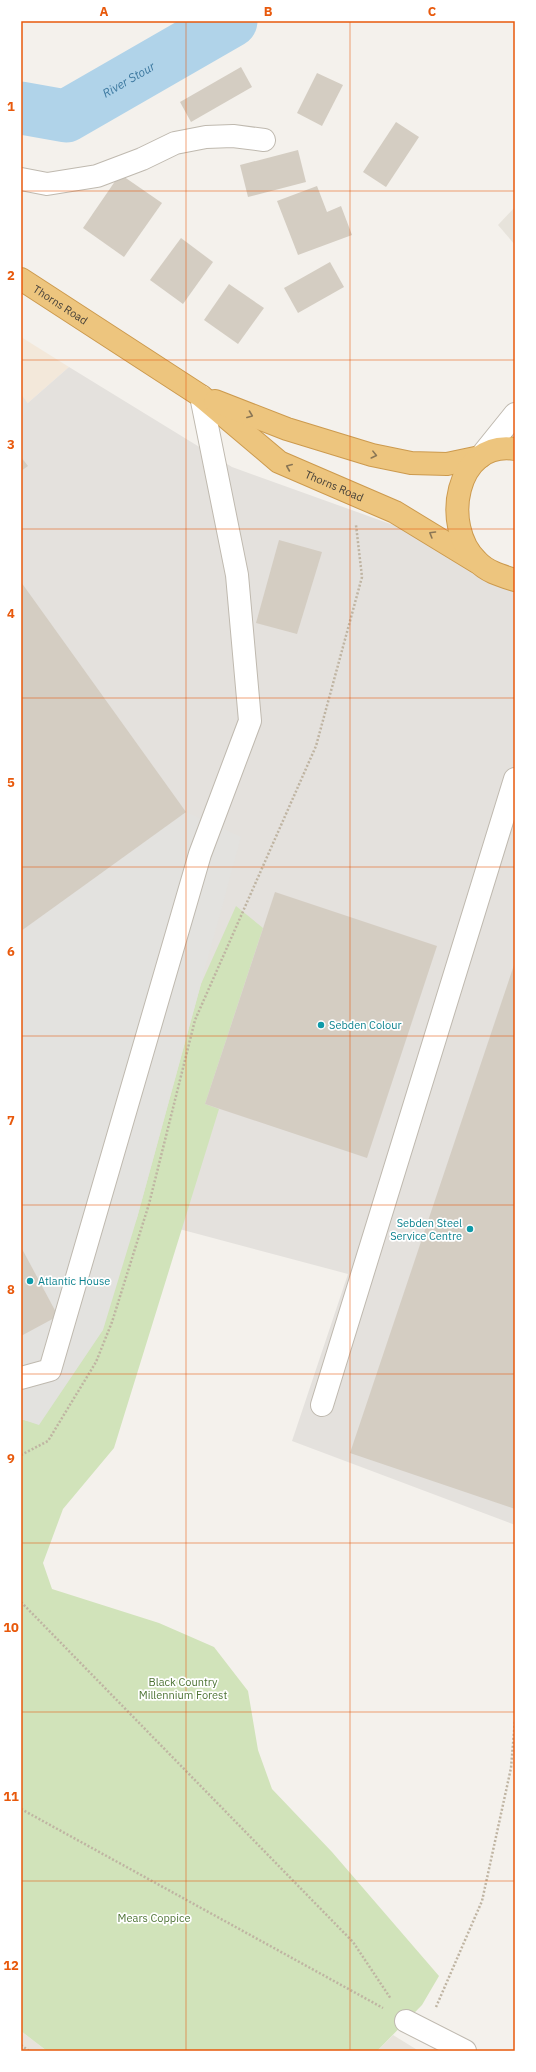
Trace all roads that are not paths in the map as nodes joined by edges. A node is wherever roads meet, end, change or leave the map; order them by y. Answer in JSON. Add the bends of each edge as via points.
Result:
{"nodes":[{"id":1,"x":264,"y":140,"type":"dead end"},
{"id":2,"x":21,"y":179,"type":"edge"},
{"id":3,"x":21,"y":279,"type":"edge"},
{"id":4,"x":201,"y":396,"type":"junction"},
{"id":5,"x":515,"y":414,"type":"edge"},
{"id":6,"x":515,"y":449,"type":"edge"},
{"id":7,"x":481,"y":456,"type":"junction"},
{"id":8,"x":477,"y":562,"type":"junction"},
{"id":9,"x":515,"y":580,"type":"edge"},
{"id":10,"x":515,"y":779,"type":"edge"},
{"id":11,"x":21,"y":1378,"type":"edge"},
{"id":12,"x":322,"y":1405,"type":"dead end"},
{"id":13,"x":406,"y":2021,"type":"road end"},
{"id":14,"x":465,"y":2051,"type":"edge"}],
"edges":[{"from":1,"to":2,"type":"street","via":[[233,136],[206,137],[175,143],[97,176],[47,184]]},
{"from":3,"to":4,"type":"highway","name":"Thorns Road"},
{"from":4,"to":7,"type":"highway","name":"Thorns Road","one_way":true,"via":[[287,428],[372,455],[411,463],[447,464]]},
{"from":8,"to":4,"type":"highway","name":"Thorns Road","one_way":true,"via":[[395,512],[279,462]]},
{"from":4,"to":11,"type":"street","via":[[237,575],[250,721],[200,854],[50,1370]]},
{"from":5,"to":7,"type":"street"},
{"from":6,"to":7,"type":"highway","name":"Thorns Road","via":[[494,450]]},
{"from":7,"to":8,"type":"highway","via":[[464,477],[456,509],[458,529],[465,547]]},
{"from":8,"to":9,"type":"highway","name":"Thorns Road","via":[[494,573]]},
{"from":10,"to":12,"type":"street"},
{"from":13,"to":14,"type":"street"}]}
